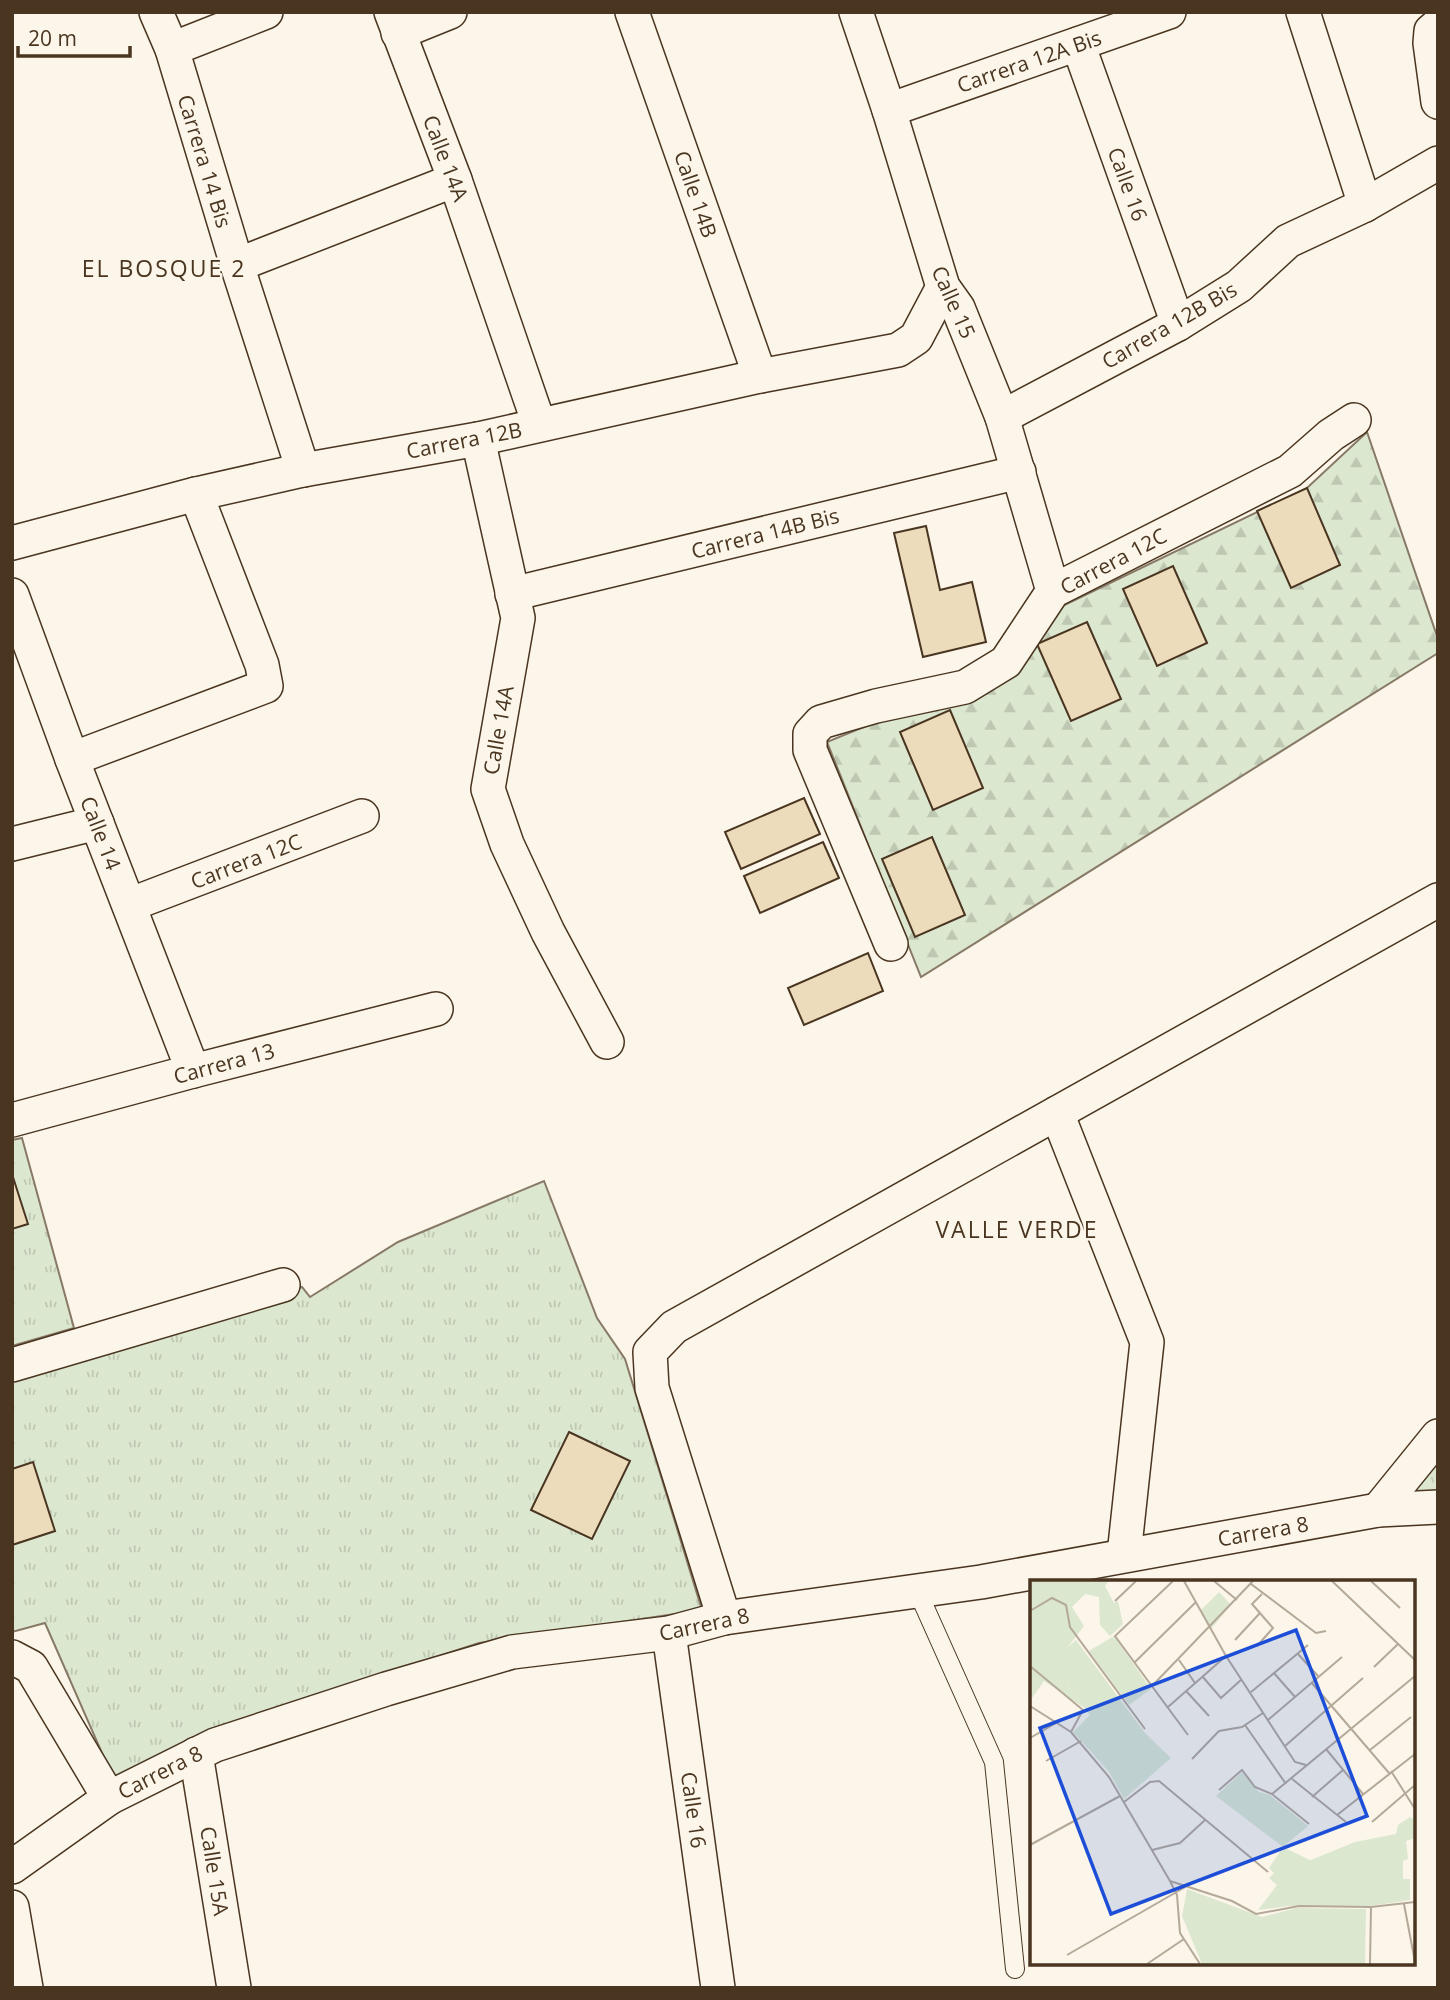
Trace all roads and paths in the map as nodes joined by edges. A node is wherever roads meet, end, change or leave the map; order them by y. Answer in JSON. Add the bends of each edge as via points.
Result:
{"nodes":[{"id":1,"x":156,"y":12,"type":"edge"},
{"id":2,"x":266,"y":12,"type":"edge"},
{"id":3,"x":450,"y":12,"type":"edge"},
{"id":4,"x":632,"y":12,"type":"edge"},
{"id":5,"x":856,"y":12,"type":"edge"},
{"id":6,"x":1169,"y":12,"type":"edge"},
{"id":7,"x":1303,"y":12,"type":"edge"},
{"id":8,"x":394,"y":23,"type":"edge"},
{"id":9,"x":1438,"y":25,"type":"edge"},
{"id":10,"x":1078,"y":44,"type":"junction"},
{"id":11,"x":172,"y":49,"type":"junction"},
{"id":12,"x":1438,"y":102,"type":"edge"},
{"id":13,"x":889,"y":110,"type":"junction"},
{"id":14,"x":1438,"y":163,"type":"edge"},
{"id":15,"x":456,"y":180,"type":"junction"},
{"id":16,"x":1365,"y":205,"type":"junction"},
{"id":17,"x":237,"y":265,"type":"junction"},
{"id":18,"x":943,"y":287,"type":"junction"},
{"id":19,"x":1178,"y":324,"type":"junction"},
{"id":20,"x":760,"y":376,"type":"junction"},
{"id":21,"x":1002,"y":417,"type":"junction"},
{"id":22,"x":1353,"y":420,"type":"dead end"},
{"id":23,"x":539,"y":424,"type":"junction"},
{"id":24,"x":478,"y":439,"type":"junction"},
{"id":25,"x":303,"y":470,"type":"junction"},
{"id":26,"x":1019,"y":472,"type":"junction"},
{"id":27,"x":196,"y":494,"type":"junction"},
{"id":28,"x":12,"y":543,"type":"edge"},
{"id":29,"x":1053,"y":591,"type":"junction"},
{"id":30,"x":512,"y":594,"type":"junction"},
{"id":31,"x":12,"y":595,"type":"edge"},
{"id":32,"x":72,"y":759,"type":"junction"},
{"id":33,"x":362,"y":816,"type":"dead end"},
{"id":34,"x":97,"y":823,"type":"junction"},
{"id":35,"x":12,"y":844,"type":"edge"},
{"id":36,"x":1438,"y":901,"type":"edge"},
{"id":37,"x":129,"y":905,"type":"junction"},
{"id":38,"x":891,"y":944,"type":"dead end"},
{"id":39,"x":436,"y":1009,"type":"dead end"},
{"id":40,"x":607,"y":1042,"type":"dead end"},
{"id":41,"x":193,"y":1071,"type":"junction"},
{"id":42,"x":1057,"y":1113,"type":"junction"},
{"id":43,"x":12,"y":1120,"type":"edge"},
{"id":44,"x":284,"y":1285,"type":"dead end"},
{"id":45,"x":12,"y":1365,"type":"edge"},
{"id":46,"x":1438,"y":1436,"type":"edge"},
{"id":47,"x":1438,"y":1507,"type":"edge"},
{"id":48,"x":1378,"y":1510,"type":"junction"},
{"id":49,"x":1124,"y":1555,"type":"junction"},
{"id":50,"x":917,"y":1590,"type":"junction"},
{"id":51,"x":724,"y":1618,"type":"junction"},
{"id":52,"x":669,"y":1633,"type":"junction"},
{"id":53,"x":13,"y":1657,"type":"edge"},
{"id":54,"x":196,"y":1754,"type":"junction"},
{"id":55,"x":109,"y":1798,"type":"junction"},
{"id":56,"x":12,"y":1867,"type":"edge"},
{"id":57,"x":12,"y":1907,"type":"edge"},
{"id":58,"x":1015,"y":1969,"type":"dead end"},
{"id":59,"x":26,"y":1988,"type":"edge"},
{"id":60,"x":234,"y":1988,"type":"edge"},
{"id":61,"x":719,"y":1988,"type":"edge"}],
"edges":[{"from":1,"to":11,"type":"street","name":"Carrera 14 Bis"},
{"from":2,"to":11,"type":"street"},
{"from":3,"to":8,"type":"street"},
{"from":4,"to":20,"type":"street","name":"Calle 14B"},
{"from":5,"to":13,"type":"street","name":"Calle 15"},
{"from":6,"to":10,"type":"street","name":"Carrera 12A Bis"},
{"from":7,"to":16,"type":"street"},
{"from":8,"to":15,"type":"street","name":"Calle 14A"},
{"from":9,"to":12,"type":"street","via":[[1431,31],[1430,43]]},
{"from":10,"to":13,"type":"street","name":"Carrera 12A Bis"},
{"from":10,"to":19,"type":"street","name":"Calle 16"},
{"from":11,"to":17,"type":"street","name":"Carrera 14 Bis"},
{"from":13,"to":18,"type":"street","name":"Calle 15"},
{"from":14,"to":16,"type":"street","name":"Carrera 12B Bis"},
{"from":15,"to":17,"type":"street"},
{"from":15,"to":23,"type":"street","name":"Calle 14A"},
{"from":16,"to":19,"type":"street","name":"Carrera 12B Bis","via":[[1287,241],[1239,286]]},
{"from":17,"to":25,"type":"street","name":"Carrera 14 Bis"},
{"from":18,"to":20,"type":"street","name":"Carrera 12B","via":[[916,338],[898,350]]},
{"from":18,"to":21,"type":"street","name":"Calle 15","via":[[958,308]]},
{"from":19,"to":21,"type":"street","name":"Carrera 12B Bis"},
{"from":20,"to":23,"type":"street","name":"Carrera 12B"},
{"from":21,"to":26,"type":"street","name":"Calle 15"},
{"from":22,"to":29,"type":"street","name":"Carrera 12C","via":[[1290,471]]},
{"from":23,"to":24,"type":"street","name":"Carrera 12B"},
{"from":24,"to":25,"type":"street","name":"Carrera 12B"},
{"from":24,"to":30,"type":"street","name":"Calle 14A"},
{"from":25,"to":27,"type":"street","name":"Carrera 12B"},
{"from":26,"to":29,"type":"street","name":"Calle 15"},
{"from":26,"to":30,"type":"street","name":"Carrera 14B Bis"},
{"from":27,"to":28,"type":"street","name":"Carrera 12B"},
{"from":27,"to":32,"type":"street","via":[[262,665],[266,687]]},
{"from":29,"to":38,"type":"street","name":"Carrera 12C","via":[[1006,662],[965,687],[821,722],[810,734],[810,750]]},
{"from":30,"to":40,"type":"street","name":"Calle 14A","via":[[518,618],[488,789],[507,844],[548,932]]},
{"from":31,"to":32,"type":"street","name":"Calle 14"},
{"from":32,"to":34,"type":"street","name":"Calle 14"},
{"from":33,"to":37,"type":"street","name":"Carrera 12C"},
{"from":34,"to":35,"type":"street"},
{"from":34,"to":37,"type":"street","name":"Calle 14"},
{"from":36,"to":42,"type":"street"},
{"from":37,"to":41,"type":"street","name":"Calle 14"},
{"from":39,"to":41,"type":"street","name":"Carrera 13"},
{"from":41,"to":43,"type":"street","name":"Carrera 13"},
{"from":42,"to":49,"type":"street","via":[[1147,1342]]},
{"from":42,"to":51,"type":"street","via":[[674,1327],[650,1352],[652,1388]]},
{"from":44,"to":45,"type":"street"},
{"from":46,"to":48,"type":"street"},
{"from":47,"to":48,"type":"street","name":"Carrera 8"},
{"from":48,"to":49,"type":"street","name":"Carrera 8"},
{"from":49,"to":50,"type":"street","name":"Carrera 8"},
{"from":50,"to":51,"type":"street","name":"Carrera 8"},
{"from":50,"to":58,"type":"lane","via":[[994,1762]]},
{"from":51,"to":52,"type":"street","name":"Carrera 8"},
{"from":52,"to":54,"type":"street","name":"Carrera 8","via":[[512,1652],[373,1693]]},
{"from":52,"to":61,"type":"street","name":"Calle 16"},
{"from":53,"to":55,"type":"street","via":[[31,1667]]},
{"from":54,"to":55,"type":"street","name":"Carrera 8"},
{"from":54,"to":60,"type":"street","name":"Calle 15A"},
{"from":55,"to":56,"type":"street","name":"Carrera 8"},
{"from":57,"to":59,"type":"street"}]}
